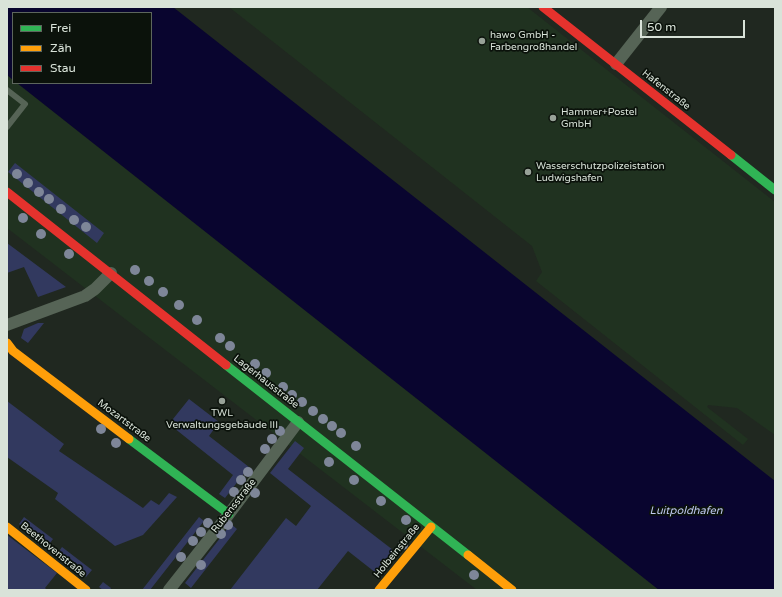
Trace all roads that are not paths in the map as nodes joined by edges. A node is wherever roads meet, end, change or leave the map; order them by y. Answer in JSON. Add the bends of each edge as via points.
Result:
{"nodes":[{"id":1,"x":543,"y":7,"type":"edge"},
{"id":2,"x":661,"y":7,"type":"edge"},
{"id":3,"x":616,"y":64,"type":"junction"},
{"id":4,"x":7,"y":90,"type":"edge"},
{"id":5,"x":7,"y":127,"type":"edge"},
{"id":6,"x":775,"y":190,"type":"edge"},
{"id":7,"x":7,"y":192,"type":"edge"},
{"id":8,"x":110,"y":273,"type":"junction"},
{"id":9,"x":7,"y":325,"type":"edge"},
{"id":10,"x":7,"y":343,"type":"edge"},
{"id":11,"x":298,"y":422,"type":"junction"},
{"id":12,"x":229,"y":514,"type":"junction"},
{"id":13,"x":7,"y":527,"type":"edge"},
{"id":14,"x":431,"y":527,"type":"junction"},
{"id":15,"x":86,"y":590,"type":"edge"},
{"id":16,"x":169,"y":590,"type":"edge"},
{"id":17,"x":380,"y":590,"type":"edge"},
{"id":18,"x":512,"y":590,"type":"edge"}],
"edges":[{"from":1,"to":3,"type":"street","name":"Hafenstraße"},
{"from":2,"to":3,"type":"street"},
{"from":3,"to":6,"type":"street","name":"Hafenstraße"},
{"from":4,"to":5,"type":"lane","via":[[25,104]]},
{"from":7,"to":8,"type":"street","name":"Lagerhausstraße"},
{"from":8,"to":9,"type":"street","via":[[85,296]]},
{"from":8,"to":11,"type":"street","name":"Lagerhausstraße"},
{"from":10,"to":12,"type":"street","name":"Mozartstraße","via":[[13,351]]},
{"from":11,"to":12,"type":"street","name":"Rubensstraße"},
{"from":11,"to":14,"type":"street","name":"Lagerhausstraße"},
{"from":12,"to":16,"type":"street","name":"Rubensstraße"},
{"from":13,"to":15,"type":"street","name":"Beethovenstraße"},
{"from":14,"to":17,"type":"street","name":"Holbeinstraße"},
{"from":14,"to":18,"type":"street","name":"Lagerhausstraße"}]}
